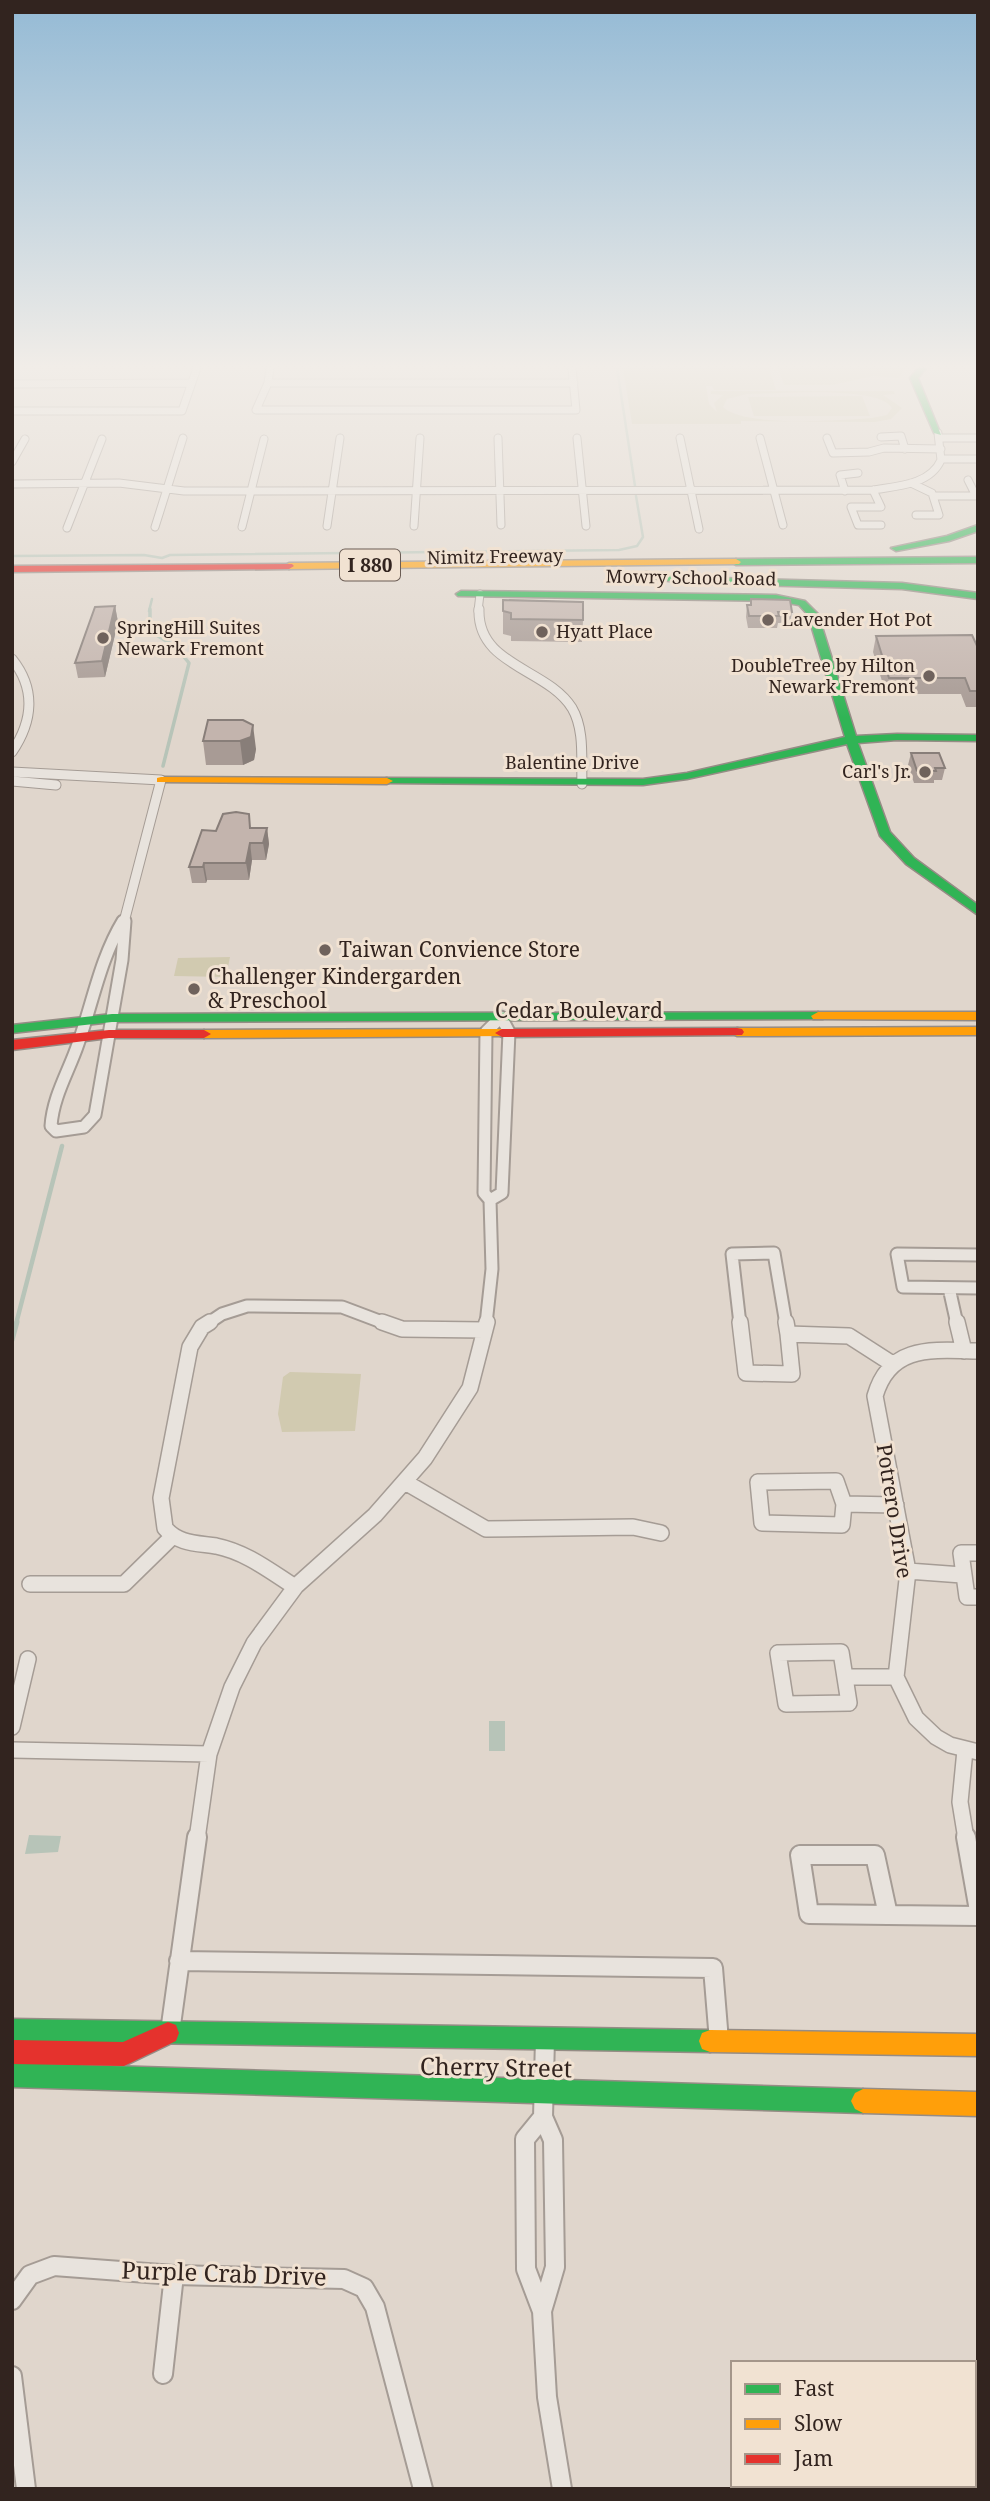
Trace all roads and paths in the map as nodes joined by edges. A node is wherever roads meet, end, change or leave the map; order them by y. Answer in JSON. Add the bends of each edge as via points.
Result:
{"nodes":[{"id":1,"x":83,"y":485,"type":"edge"},
{"id":2,"x":130,"y":485,"type":"edge"},
{"id":3,"x":168,"y":485,"type":"edge"},
{"id":4,"x":251,"y":485,"type":"edge"},
{"id":5,"x":333,"y":485,"type":"edge"},
{"id":6,"x":417,"y":485,"type":"edge"},
{"id":7,"x":500,"y":485,"type":"edge"},
{"id":8,"x":581,"y":485,"type":"edge"},
{"id":9,"x":690,"y":485,"type":"edge"},
{"id":10,"x":772,"y":485,"type":"edge"},
{"id":11,"x":843,"y":485,"type":"edge"},
{"id":12,"x":902,"y":485,"type":"edge"},
{"id":13,"x":914,"y":485,"type":"edge"},
{"id":14,"x":970,"y":485,"type":"edge"},
{"id":15,"x":166,"y":490,"type":"junction"},
{"id":16,"x":873,"y":490,"type":"junction"},
{"id":17,"x":249,"y":491,"type":"junction"},
{"id":18,"x":332,"y":491,"type":"junction"},
{"id":19,"x":417,"y":491,"type":"junction"},
{"id":20,"x":500,"y":491,"type":"junction"},
{"id":21,"x":582,"y":491,"type":"junction"},
{"id":22,"x":691,"y":491,"type":"junction"},
{"id":23,"x":774,"y":491,"type":"junction"},
{"id":24,"x":845,"y":491,"type":"junction"},
{"id":25,"x":933,"y":496,"type":"junction"},
{"id":26,"x":916,"y":515,"type":"dead end"},
{"id":27,"x":501,"y":525,"type":"dead end"},
{"id":28,"x":783,"y":525,"type":"dead end"},
{"id":29,"x":881,"y":525,"type":"dead end"},
{"id":30,"x":327,"y":526,"type":"dead end"},
{"id":31,"x":414,"y":526,"type":"dead end"},
{"id":32,"x":586,"y":526,"type":"dead end"},
{"id":33,"x":155,"y":527,"type":"dead end"},
{"id":34,"x":242,"y":527,"type":"dead end"},
{"id":35,"x":67,"y":528,"type":"dead end"},
{"id":36,"x":978,"y":528,"type":"edge"},
{"id":37,"x":699,"y":529,"type":"dead end"},
{"id":38,"x":978,"y":559,"type":"edge"},
{"id":39,"x":728,"y":561,"type":"junction"},
{"id":40,"x":12,"y":569,"type":"edge"},
{"id":41,"x":978,"y":571,"type":"edge"},
{"id":42,"x":646,"y":575,"type":"junction"},
{"id":43,"x":12,"y":581,"type":"edge"},
{"id":44,"x":461,"y":594,"type":"dead end"},
{"id":45,"x":480,"y":594,"type":"junction"},
{"id":46,"x":978,"y":596,"type":"edge"},
{"id":47,"x":12,"y":659,"type":"edge"},
{"id":48,"x":978,"y":738,"type":"edge"},
{"id":49,"x":852,"y":740,"type":"junction"},
{"id":50,"x":12,"y":752,"type":"edge"},
{"id":51,"x":12,"y":772,"type":"edge"},
{"id":52,"x":161,"y":780,"type":"junction"},
{"id":53,"x":12,"y":781,"type":"edge"},
{"id":54,"x":582,"y":784,"type":"junction"},
{"id":55,"x":978,"y":911,"type":"edge"},
{"id":56,"x":125,"y":918,"type":"junction"},
{"id":57,"x":978,"y":1016,"type":"edge"},
{"id":58,"x":500,"y":1017,"type":"junction"},
{"id":59,"x":111,"y":1026,"type":"junction"},
{"id":60,"x":83,"y":1028,"type":"junction"},
{"id":61,"x":12,"y":1029,"type":"edge"},
{"id":62,"x":978,"y":1031,"type":"edge"},
{"id":63,"x":486,"y":1032,"type":"junction"},
{"id":64,"x":509,"y":1032,"type":"junction"},
{"id":65,"x":12,"y":1045,"type":"edge"},
{"id":66,"x":490,"y":1200,"type":"junction"},
{"id":67,"x":978,"y":1255,"type":"edge"},
{"id":68,"x":949,"y":1288,"type":"junction"},
{"id":69,"x":978,"y":1288,"type":"edge"},
{"id":70,"x":484,"y":1330,"type":"junction"},
{"id":71,"x":788,"y":1334,"type":"junction"},
{"id":72,"x":971,"y":1351,"type":"edge"},
{"id":73,"x":891,"y":1363,"type":"junction"},
{"id":74,"x":405,"y":1482,"type":"junction"},
{"id":75,"x":844,"y":1504,"type":"junction"},
{"id":76,"x":896,"y":1505,"type":"junction"},
{"id":77,"x":661,"y":1533,"type":"dead end"},
{"id":78,"x":172,"y":1538,"type":"junction"},
{"id":79,"x":978,"y":1553,"type":"edge"},
{"id":80,"x":908,"y":1571,"type":"junction"},
{"id":81,"x":962,"y":1575,"type":"junction"},
{"id":82,"x":30,"y":1584,"type":"dead end"},
{"id":83,"x":295,"y":1587,"type":"junction"},
{"id":84,"x":978,"y":1597,"type":"edge"},
{"id":85,"x":28,"y":1659,"type":"dead end"},
{"id":86,"x":846,"y":1677,"type":"junction"},
{"id":87,"x":895,"y":1677,"type":"junction"},
{"id":88,"x":12,"y":1727,"type":"edge"},
{"id":89,"x":12,"y":1750,"type":"edge"},
{"id":90,"x":971,"y":1751,"type":"edge"},
{"id":91,"x":209,"y":1754,"type":"junction"},
{"id":92,"x":974,"y":1855,"type":"edge"},
{"id":93,"x":978,"y":1905,"type":"edge"},
{"id":94,"x":888,"y":1915,"type":"junction"},
{"id":95,"x":978,"y":1916,"type":"edge"},
{"id":96,"x":179,"y":1961,"type":"junction"},
{"id":97,"x":12,"y":2030,"type":"edge"},
{"id":98,"x":170,"y":2032,"type":"junction"},
{"id":99,"x":545,"y":2039,"type":"junction"},
{"id":100,"x":719,"y":2041,"type":"junction"},
{"id":101,"x":978,"y":2045,"type":"edge"},
{"id":102,"x":12,"y":2052,"type":"edge"},
{"id":103,"x":12,"y":2075,"type":"edge"},
{"id":104,"x":545,"y":2092,"type":"junction"},
{"id":105,"x":978,"y":2104,"type":"edge"},
{"id":106,"x":543,"y":2118,"type":"junction"},
{"id":107,"x":174,"y":2275,"type":"junction"},
{"id":108,"x":12,"y":2300,"type":"edge"},
{"id":109,"x":542,"y":2311,"type":"junction"},
{"id":110,"x":163,"y":2374,"type":"dead end"},
{"id":111,"x":12,"y":2376,"type":"edge"},
{"id":112,"x":26,"y":2489,"type":"edge"},
{"id":113,"x":423,"y":2489,"type":"edge"},
{"id":114,"x":562,"y":2489,"type":"edge"}],
"edges":[{"from":1,"to":35,"type":"street"},
{"from":2,"to":15,"type":"street"},
{"from":3,"to":15,"type":"street"},
{"from":4,"to":17,"type":"street"},
{"from":5,"to":18,"type":"street"},
{"from":6,"to":19,"type":"street"},
{"from":7,"to":20,"type":"street"},
{"from":8,"to":21,"type":"street"},
{"from":9,"to":22,"type":"street"},
{"from":10,"to":23,"type":"street"},
{"from":11,"to":24,"type":"street"},
{"from":12,"to":16,"type":"street"},
{"from":13,"to":25,"type":"street"},
{"from":14,"to":25,"type":"street","via":[[976,496]]},
{"from":15,"to":17,"type":"street"},
{"from":15,"to":33,"type":"street"},
{"from":16,"to":24,"type":"street"},
{"from":16,"to":29,"type":"street","via":[[881,507],[851,507],[859,525]]},
{"from":17,"to":18,"type":"street"},
{"from":17,"to":34,"type":"street"},
{"from":18,"to":19,"type":"street"},
{"from":18,"to":30,"type":"street"},
{"from":19,"to":20,"type":"street"},
{"from":19,"to":31,"type":"street"},
{"from":20,"to":21,"type":"street"},
{"from":20,"to":27,"type":"street"},
{"from":21,"to":22,"type":"street"},
{"from":21,"to":32,"type":"street"},
{"from":22,"to":23,"type":"street"},
{"from":22,"to":37,"type":"street"},
{"from":23,"to":24,"type":"street"},
{"from":23,"to":28,"type":"street"},
{"from":25,"to":26,"type":"street","via":[[939,515]]},
{"from":36,"to":39,"type":"main road","via":[[906,547]]},
{"from":38,"to":39,"type":"main road","name":"Nimitz Freeway","number":"I 880"},
{"from":39,"to":40,"type":"main road","name":"Nimitz Freeway","number":"I 880"},
{"from":41,"to":42,"type":"main road","name":"Nimitz Freeway","number":"I 880"},
{"from":42,"to":43,"type":"main road","name":"Nimitz Freeway","number":"I 880"},
{"from":42,"to":46,"type":"main road","via":[[902,586]]},
{"from":44,"to":45,"type":"main road","name":"Mowry School Road"},
{"from":45,"to":49,"type":"main road","name":"Mowry School Road","via":[[799,602],[813,614]]},
{"from":45,"to":54,"type":"street","via":[[479,622],[485,640],[558,693],[572,710]]},
{"from":47,"to":50,"type":"street","via":[[25,676],[31,697],[28,724]]},
{"from":48,"to":49,"type":"main road","name":"Balentine Drive"},
{"from":49,"to":54,"type":"main road","name":"Balentine Drive","via":[[799,748],[688,777]]},
{"from":49,"to":55,"type":"main road","name":"Mowry School Road","via":[[874,812],[890,842]]},
{"from":51,"to":52,"type":"street","name":"Balentine Drive"},
{"from":52,"to":53,"type":"street","name":"Balentine Drive","via":[[133,785]]},
{"from":52,"to":54,"type":"main road","name":"Balentine Drive"},
{"from":52,"to":56,"type":"street"},
{"from":56,"to":59,"type":"street"},
{"from":56,"to":60,"type":"street","via":[[109,945]]},
{"from":57,"to":58,"type":"main road","name":"Cedar Boulevard"},
{"from":58,"to":59,"type":"main road","name":"Cedar Boulevard"},
{"from":58,"to":63,"type":"street"},
{"from":58,"to":64,"type":"street"},
{"from":59,"to":60,"type":"main road","name":"Cedar Boulevard"},
{"from":59,"to":60,"type":"street","via":[[92,1124],[56,1131],[51,1126],[55,1101]]},
{"from":59,"to":63,"type":"main road","name":"Cedar Boulevard"},
{"from":60,"to":61,"type":"main road","name":"Cedar Boulevard"},
{"from":60,"to":65,"type":"main road","name":"Cedar Boulevard"},
{"from":62,"to":64,"type":"main road","name":"Cedar Boulevard"},
{"from":63,"to":64,"type":"main road","name":"Cedar Boulevard"},
{"from":63,"to":66,"type":"street","via":[[484,1193]]},
{"from":64,"to":66,"type":"street","via":[[502,1193]]},
{"from":66,"to":70,"type":"street","via":[[495,1253]]},
{"from":67,"to":68,"type":"street","via":[[897,1254],[903,1287]]},
{"from":68,"to":69,"type":"street"},
{"from":68,"to":72,"type":"street"},
{"from":70,"to":74,"type":"street","via":[[471,1385],[428,1456]]},
{"from":70,"to":78,"type":"street","via":[[402,1329],[342,1307],[247,1306],[202,1326],[190,1347],[161,1498],[160,1519]]},
{"from":71,"to":71,"type":"street","via":[[774,1253],[732,1254],[746,1373],[792,1374]]},
{"from":71,"to":73,"type":"street","via":[[849,1336]]},
{"from":72,"to":73,"type":"street","via":[[916,1351]]},
{"from":73,"to":76,"type":"street","name":"Potrero Drive","via":[[877,1383],[875,1396]]},
{"from":74,"to":77,"type":"street","via":[[486,1528],[633,1527]]},
{"from":74,"to":83,"type":"street"},
{"from":75,"to":75,"type":"street","via":[[842,1525],[762,1523],[758,1482],[836,1481]]},
{"from":75,"to":76,"type":"street"},
{"from":76,"to":80,"type":"street","name":"Potrero Drive"},
{"from":78,"to":82,"type":"street","via":[[124,1584]]},
{"from":78,"to":83,"type":"street","via":[[227,1548]]},
{"from":79,"to":81,"type":"street","via":[[961,1553]]},
{"from":80,"to":81,"type":"street"},
{"from":80,"to":87,"type":"street","name":"Potrero Drive"},
{"from":81,"to":84,"type":"street","via":[[967,1597]]},
{"from":83,"to":91,"type":"street","via":[[260,1633],[216,1726]]},
{"from":85,"to":88,"type":"street"},
{"from":86,"to":86,"type":"street","via":[[841,1652],[778,1653],[786,1704],[849,1703]]},
{"from":86,"to":87,"type":"street"},
{"from":87,"to":90,"type":"street","via":[[916,1718],[936,1737]]},
{"from":89,"to":91,"type":"street"},
{"from":90,"to":92,"type":"street","via":[[960,1802]]},
{"from":91,"to":96,"type":"street"},
{"from":92,"to":93,"type":"street"},
{"from":94,"to":94,"type":"street","via":[[876,1855],[800,1855],[809,1914]]},
{"from":94,"to":95,"type":"street"},
{"from":96,"to":98,"type":"street"},
{"from":96,"to":100,"type":"street","via":[[713,1968]]},
{"from":97,"to":98,"type":"main road","name":"Cherry Street"},
{"from":98,"to":99,"type":"main road","name":"Cherry Street"},
{"from":98,"to":102,"type":"main road","via":[[124,2053]]},
{"from":99,"to":100,"type":"main road","name":"Cherry Street"},
{"from":99,"to":104,"type":"street"},
{"from":100,"to":101,"type":"main road","name":"Cherry Street"},
{"from":103,"to":104,"type":"main road","name":"Cherry Street"},
{"from":104,"to":105,"type":"main road","name":"Cherry Street"},
{"from":104,"to":106,"type":"street"},
{"from":106,"to":109,"type":"street","via":[[553,2140],[555,2267]]},
{"from":106,"to":109,"type":"street","via":[[525,2139],[526,2269]]},
{"from":107,"to":108,"type":"street","name":"Purple Crab Drive","via":[[54,2266],[30,2275]]},
{"from":107,"to":110,"type":"street"},
{"from":107,"to":113,"type":"street","name":"Purple Crab Drive","via":[[344,2278],[364,2288],[375,2307]]},
{"from":109,"to":114,"type":"street","via":[[547,2397]]},
{"from":111,"to":112,"type":"street"}]}
